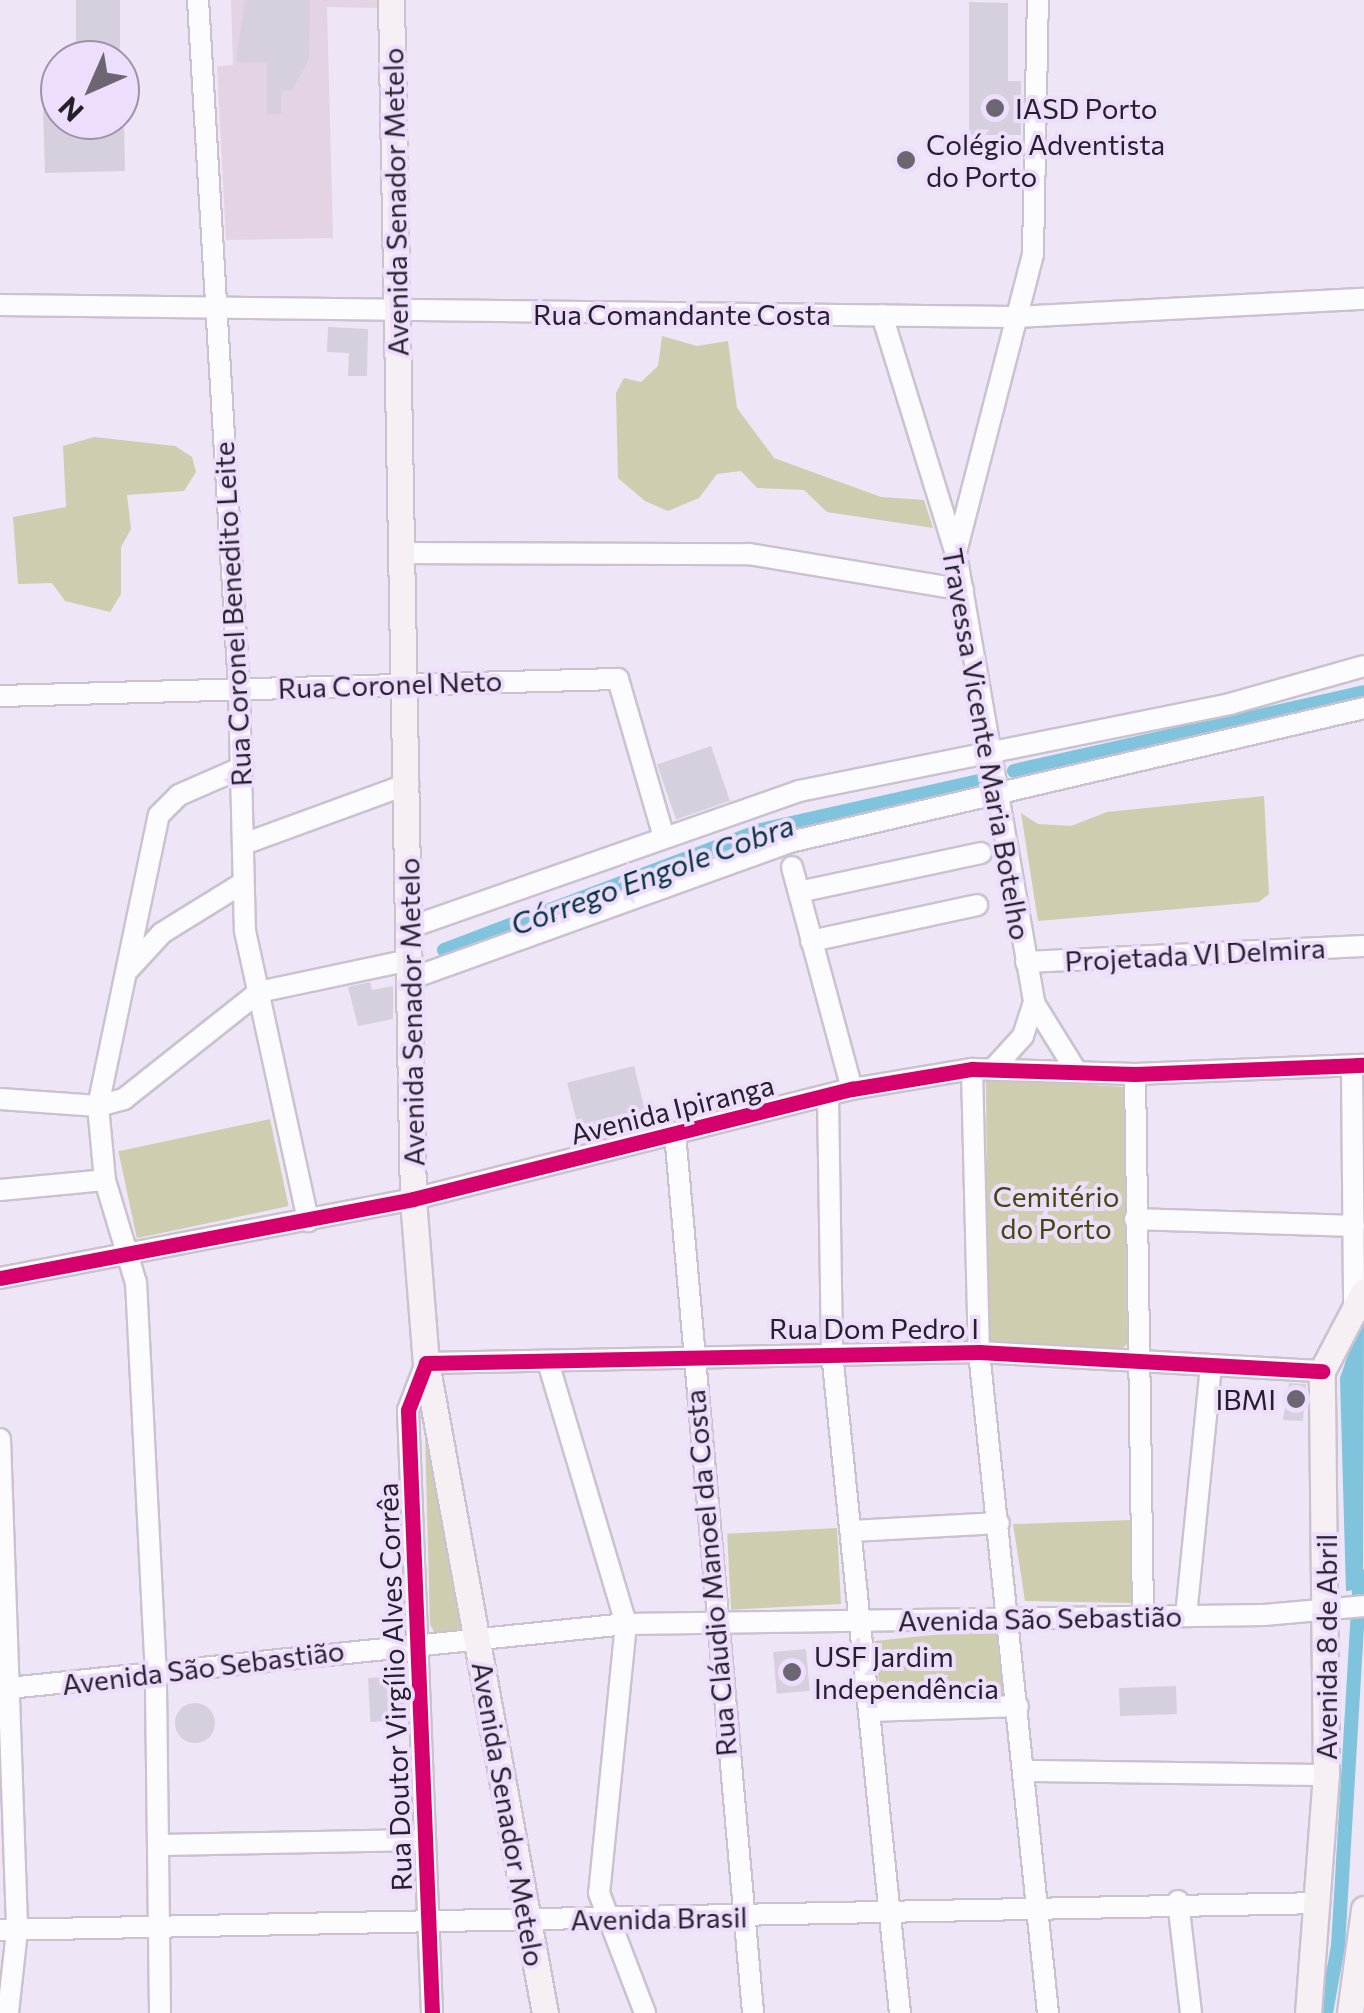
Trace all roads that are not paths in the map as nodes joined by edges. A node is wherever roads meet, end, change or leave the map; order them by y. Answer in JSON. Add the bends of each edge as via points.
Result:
{"nodes":[{"id":1,"x":198,"y":0,"type":"edge"},
{"id":2,"x":391,"y":0,"type":"edge"},
{"id":3,"x":1038,"y":0,"type":"edge"},
{"id":4,"x":1364,"y":299,"type":"edge"},
{"id":5,"x":0,"y":305,"type":"edge"},
{"id":6,"x":213,"y":309,"type":"junction"},
{"id":7,"x":397,"y":314,"type":"junction"},
{"id":8,"x":882,"y":314,"type":"junction"},
{"id":9,"x":1016,"y":317,"type":"junction"},
{"id":10,"x":401,"y":553,"type":"junction"},
{"id":11,"x":956,"y":554,"type":"junction"},
{"id":12,"x":963,"y":590,"type":"junction"},
{"id":13,"x":1364,"y":666,"type":"edge"},
{"id":14,"x":407,"y":684,"type":"junction"},
{"id":15,"x":240,"y":688,"type":"junction"},
{"id":16,"x":0,"y":696,"type":"edge"},
{"id":17,"x":1364,"y":708,"type":"edge"},
{"id":18,"x":988,"y":752,"type":"junction"},
{"id":19,"x":242,"y":767,"type":"junction"},
{"id":20,"x":408,"y":784,"type":"junction"},
{"id":21,"x":996,"y":797,"type":"junction"},
{"id":22,"x":663,"y":834,"type":"junction"},
{"id":23,"x":244,"y":844,"type":"junction"},
{"id":24,"x":981,"y":853,"type":"dead end"},
{"id":25,"x":792,"y":867,"type":"dead end"},
{"id":26,"x":243,"y":883,"type":"junction"},
{"id":27,"x":799,"y":892,"type":"junction"},
{"id":28,"x":976,"y":905,"type":"dead end"},
{"id":29,"x":411,"y":926,"type":"junction"},
{"id":30,"x":811,"y":941,"type":"junction"},
{"id":31,"x":1364,"y":946,"type":"edge"},
{"id":32,"x":1026,"y":962,"type":"junction"},
{"id":33,"x":410,"y":970,"type":"junction"},
{"id":34,"x":122,"y":979,"type":"junction"},
{"id":35,"x":259,"y":992,"type":"junction"},
{"id":36,"x":1034,"y":1003,"type":"junction"},
{"id":37,"x":1358,"y":1065,"type":"edge"},
{"id":38,"x":994,"y":1068,"type":"junction"},
{"id":39,"x":972,"y":1069,"type":"junction"},
{"id":40,"x":1075,"y":1069,"type":"junction"},
{"id":41,"x":1135,"y":1074,"type":"junction"},
{"id":42,"x":852,"y":1089,"type":"junction"},
{"id":43,"x":828,"y":1096,"type":"junction"},
{"id":44,"x":0,"y":1100,"type":"edge"},
{"id":45,"x":98,"y":1106,"type":"junction"},
{"id":46,"x":675,"y":1133,"type":"junction"},
{"id":47,"x":105,"y":1180,"type":"junction"},
{"id":48,"x":0,"y":1190,"type":"edge"},
{"id":49,"x":412,"y":1199,"type":"junction"},
{"id":50,"x":1136,"y":1219,"type":"junction"},
{"id":51,"x":308,"y":1221,"type":"junction"},
{"id":52,"x":1354,"y":1226,"type":"junction"},
{"id":53,"x":127,"y":1254,"type":"junction"},
{"id":54,"x":0,"y":1278,"type":"edge"},
{"id":55,"x":1359,"y":1296,"type":"edge"},
{"id":56,"x":690,"y":1352,"type":"junction"},
{"id":57,"x":979,"y":1352,"type":"junction"},
{"id":58,"x":832,"y":1353,"type":"junction"},
{"id":59,"x":1137,"y":1361,"type":"junction"},
{"id":60,"x":548,"y":1362,"type":"junction"},
{"id":61,"x":426,"y":1363,"type":"junction"},
{"id":62,"x":1211,"y":1366,"type":"junction"},
{"id":63,"x":1322,"y":1371,"type":"junction"},
{"id":64,"x":0,"y":1439,"type":"edge"},
{"id":65,"x":2,"y":1514,"type":"edge"},
{"id":66,"x":999,"y":1523,"type":"junction"},
{"id":67,"x":853,"y":1530,"type":"junction"},
{"id":68,"x":1364,"y":1606,"type":"edge"},
{"id":69,"x":1328,"y":1609,"type":"junction"},
{"id":70,"x":1143,"y":1615,"type":"junction"},
{"id":71,"x":1186,"y":1616,"type":"junction"},
{"id":72,"x":1009,"y":1617,"type":"junction"},
{"id":73,"x":862,"y":1622,"type":"junction"},
{"id":74,"x":626,"y":1624,"type":"junction"},
{"id":75,"x":715,"y":1626,"type":"junction"},
{"id":76,"x":477,"y":1638,"type":"junction"},
{"id":77,"x":417,"y":1640,"type":"junction"},
{"id":78,"x":156,"y":1676,"type":"junction"},
{"id":79,"x":4,"y":1689,"type":"edge"},
{"id":80,"x":1018,"y":1706,"type":"junction"},
{"id":81,"x":870,"y":1711,"type":"junction"},
{"id":82,"x":1026,"y":1772,"type":"junction"},
{"id":83,"x":1326,"y":1775,"type":"junction"},
{"id":84,"x":422,"y":1840,"type":"junction"},
{"id":85,"x":160,"y":1844,"type":"junction"},
{"id":86,"x":1178,"y":1901,"type":"junction"},
{"id":87,"x":1318,"y":1903,"type":"junction"},
{"id":88,"x":889,"y":1908,"type":"junction"},
{"id":89,"x":1364,"y":1909,"type":"edge"},
{"id":90,"x":1037,"y":1910,"type":"junction"},
{"id":91,"x":743,"y":1917,"type":"junction"},
{"id":92,"x":606,"y":1918,"type":"junction"},
{"id":93,"x":531,"y":1921,"type":"junction"},
{"id":94,"x":430,"y":1926,"type":"junction"},
{"id":95,"x":9,"y":1930,"type":"edge"},
{"id":96,"x":159,"y":1930,"type":"junction"},
{"id":97,"x":8,"y":2013,"type":"edge"},
{"id":98,"x":160,"y":2013,"type":"edge"},
{"id":99,"x":432,"y":2013,"type":"edge"},
{"id":100,"x":545,"y":2013,"type":"edge"},
{"id":101,"x":645,"y":2013,"type":"edge"},
{"id":102,"x":753,"y":2013,"type":"edge"},
{"id":103,"x":900,"y":2013,"type":"edge"},
{"id":104,"x":1048,"y":2013,"type":"edge"},
{"id":105,"x":1192,"y":2013,"type":"edge"},
{"id":106,"x":1308,"y":2013,"type":"edge"},
{"id":107,"x":1350,"y":2013,"type":"edge"}],
"edges":[{"from":1,"to":6,"type":"street","name":"Rua Coronel Benedito Leite"},
{"from":2,"to":7,"type":"main road","name":"Avenida Senador Metelo"},
{"from":3,"to":9,"type":"street","via":[[1034,254]]},
{"from":4,"to":9,"type":"street","name":"Rua Comandante Costa"},
{"from":5,"to":6,"type":"street","name":"Rua Comandante Costa"},
{"from":6,"to":7,"type":"street","name":"Rua Comandante Costa"},
{"from":6,"to":15,"type":"street","name":"Rua Coronel Benedito Leite"},
{"from":7,"to":8,"type":"street","name":"Rua Comandante Costa"},
{"from":7,"to":10,"type":"main road","name":"Avenida Senador Metelo"},
{"from":8,"to":9,"type":"street","name":"Rua Comandante Costa"},
{"from":8,"to":11,"type":"street","name":"Travessa Vicente Maria Botelho"},
{"from":9,"to":11,"type":"street"},
{"from":10,"to":12,"type":"street","via":[[749,554]]},
{"from":10,"to":14,"type":"main road","name":"Avenida Senador Metelo"},
{"from":11,"to":12,"type":"street","name":"Travessa Vicente Maria Botelho"},
{"from":12,"to":18,"type":"street","name":"Travessa Vicente Maria Botelho"},
{"from":13,"to":18,"type":"street","via":[[1230,704]]},
{"from":14,"to":15,"type":"street","name":"Rua Coronel Neto"},
{"from":14,"to":20,"type":"main road","name":"Avenida Senador Metelo"},
{"from":14,"to":22,"type":"street","name":"Rua Coronel Neto","via":[[618,679]]},
{"from":15,"to":16,"type":"street","name":"Rua Coronel Neto"},
{"from":15,"to":19,"type":"street","name":"Rua Coronel Benedito Leite"},
{"from":17,"to":21,"type":"street"},
{"from":18,"to":21,"type":"street","name":"Travessa Vicente Maria Botelho"},
{"from":18,"to":22,"type":"street","via":[[799,791]]},
{"from":19,"to":23,"type":"street","name":"Rua Coronel Benedito Leite"},
{"from":19,"to":34,"type":"street","via":[[163,807]]},
{"from":20,"to":23,"type":"street"},
{"from":20,"to":29,"type":"main road","name":"Avenida Senador Metelo"},
{"from":21,"to":32,"type":"street","name":"Travessa Vicente Maria Botelho"},
{"from":21,"to":33,"type":"street","via":[[748,855]]},
{"from":22,"to":29,"type":"street"},
{"from":23,"to":26,"type":"street","name":"Rua Coronel Benedito Leite"},
{"from":24,"to":27,"type":"street"},
{"from":25,"to":27,"type":"street"},
{"from":26,"to":34,"type":"street","via":[[162,934]]},
{"from":26,"to":35,"type":"street","name":"Rua Coronel Benedito Leite"},
{"from":27,"to":30,"type":"street"},
{"from":28,"to":30,"type":"street"},
{"from":29,"to":33,"type":"main road","name":"Avenida Senador Metelo"},
{"from":30,"to":42,"type":"street"},
{"from":31,"to":32,"type":"street","name":"Projetada VI Delmira"},
{"from":32,"to":36,"type":"street","name":"Travessa Vicente Maria Botelho"},
{"from":33,"to":35,"type":"street"},
{"from":33,"to":49,"type":"main road","name":"Avenida Senador Metelo"},
{"from":34,"to":45,"type":"street"},
{"from":35,"to":45,"type":"street","via":[[146,1087]]},
{"from":35,"to":51,"type":"street","name":"Rua Coronel Benedito Leite"},
{"from":36,"to":38,"type":"street","via":[[1023,1036]]},
{"from":36,"to":40,"type":"street","name":"Travessa Vicente Maria Botelho"},
{"from":37,"to":41,"type":"street","name":"Avenida Ipiranga"},
{"from":37,"to":52,"type":"street"},
{"from":38,"to":39,"type":"street","name":"Avenida Ipiranga"},
{"from":38,"to":40,"type":"street","name":"Avenida Ipiranga"},
{"from":39,"to":42,"type":"street","name":"Avenida Ipiranga"},
{"from":39,"to":57,"type":"street"},
{"from":40,"to":41,"type":"street","name":"Avenida Ipiranga"},
{"from":41,"to":50,"type":"street"},
{"from":42,"to":43,"type":"street","name":"Avenida Ipiranga"},
{"from":43,"to":46,"type":"street","name":"Avenida Ipiranga"},
{"from":43,"to":58,"type":"street"},
{"from":44,"to":45,"type":"street"},
{"from":45,"to":47,"type":"street"},
{"from":46,"to":49,"type":"street","name":"Avenida Ipiranga"},
{"from":46,"to":56,"type":"street","name":"Rua Cláudio Manoel da Costa"},
{"from":47,"to":48,"type":"street"},
{"from":47,"to":53,"type":"street"},
{"from":49,"to":51,"type":"street","name":"Avenida Ipiranga"},
{"from":49,"to":61,"type":"main road","name":"Avenida Senador Metelo"},
{"from":50,"to":52,"type":"street"},
{"from":50,"to":59,"type":"street"},
{"from":51,"to":53,"type":"street","name":"Avenida Ipiranga"},
{"from":52,"to":55,"type":"street"},
{"from":53,"to":54,"type":"street","name":"Avenida Ipiranga"},
{"from":53,"to":78,"type":"street","via":[[136,1283]]},
{"from":55,"to":63,"type":"main road","name":"Avenida 8 de Abril"},
{"from":56,"to":58,"type":"street","name":"Rua Dom Pedro I"},
{"from":56,"to":60,"type":"street","name":"Rua Dom Pedro I"},
{"from":56,"to":75,"type":"street","name":"Rua Cláudio Manoel da Costa"},
{"from":57,"to":58,"type":"street","name":"Rua Dom Pedro I"},
{"from":57,"to":59,"type":"street","name":"Rua Dom Pedro I"},
{"from":57,"to":66,"type":"street"},
{"from":58,"to":67,"type":"street"},
{"from":59,"to":62,"type":"street","name":"Rua Dom Pedro I"},
{"from":59,"to":70,"type":"street"},
{"from":60,"to":61,"type":"street","name":"Rua Dom Pedro I"},
{"from":60,"to":74,"type":"street"},
{"from":61,"to":76,"type":"main road","name":"Avenida Senador Metelo"},
{"from":61,"to":77,"type":"street","name":"Rua Doutor Virgílio Alves Corrêa","via":[[408,1410]]},
{"from":62,"to":63,"type":"street","name":"Rua Dom Pedro I"},
{"from":62,"to":71,"type":"street"},
{"from":63,"to":69,"type":"main road","name":"Avenida 8 de Abril"},
{"from":64,"to":65,"type":"street"},
{"from":65,"to":79,"type":"street"},
{"from":66,"to":67,"type":"street"},
{"from":66,"to":72,"type":"street"},
{"from":67,"to":73,"type":"street"},
{"from":68,"to":69,"type":"street","name":"Avenida São Sebastião"},
{"from":69,"to":71,"type":"street","name":"Avenida São Sebastião"},
{"from":69,"to":83,"type":"main road","name":"Avenida 8 de Abril"},
{"from":70,"to":71,"type":"street","name":"Avenida São Sebastião"},
{"from":70,"to":72,"type":"street","name":"Avenida São Sebastião"},
{"from":72,"to":73,"type":"street","name":"Avenida São Sebastião"},
{"from":72,"to":80,"type":"street"},
{"from":73,"to":75,"type":"street","name":"Avenida São Sebastião"},
{"from":73,"to":81,"type":"street"},
{"from":74,"to":75,"type":"street","name":"Avenida São Sebastião"},
{"from":74,"to":76,"type":"street","name":"Avenida São Sebastião"},
{"from":74,"to":92,"type":"street","via":[[599,1893]]},
{"from":75,"to":91,"type":"street","name":"Rua Cláudio Manoel da Costa"},
{"from":76,"to":77,"type":"street","name":"Avenida São Sebastião"},
{"from":76,"to":93,"type":"main road","name":"Avenida Senador Metelo"},
{"from":77,"to":78,"type":"street","name":"Avenida São Sebastião"},
{"from":77,"to":84,"type":"street","name":"Rua Doutor Virgílio Alves Corrêa"},
{"from":78,"to":79,"type":"street","name":"Avenida São Sebastião"},
{"from":78,"to":85,"type":"street"},
{"from":79,"to":95,"type":"street"},
{"from":80,"to":81,"type":"street"},
{"from":80,"to":82,"type":"street"},
{"from":81,"to":88,"type":"street"},
{"from":82,"to":83,"type":"street"},
{"from":82,"to":90,"type":"street"},
{"from":83,"to":87,"type":"main road","name":"Avenida 8 de Abril"},
{"from":84,"to":85,"type":"street"},
{"from":84,"to":94,"type":"street","name":"Rua Doutor Virgílio Alves Corrêa"},
{"from":85,"to":96,"type":"street"},
{"from":86,"to":87,"type":"street","name":"Avenida Brasil"},
{"from":86,"to":90,"type":"street","name":"Avenida Brasil"},
{"from":86,"to":105,"type":"street"},
{"from":87,"to":106,"type":"main road","name":"Avenida 8 de Abril"},
{"from":88,"to":90,"type":"street","name":"Avenida Brasil"},
{"from":88,"to":91,"type":"street","name":"Avenida Brasil"},
{"from":88,"to":103,"type":"street"},
{"from":89,"to":107,"type":"main road"},
{"from":90,"to":104,"type":"street"},
{"from":91,"to":92,"type":"street","name":"Avenida Brasil"},
{"from":91,"to":102,"type":"street","name":"Rua Cláudio Manoel da Costa"},
{"from":92,"to":93,"type":"street","name":"Avenida Brasil"},
{"from":92,"to":101,"type":"street"},
{"from":93,"to":94,"type":"street","name":"Avenida Brasil"},
{"from":93,"to":100,"type":"main road","name":"Avenida Senador Metelo"},
{"from":94,"to":96,"type":"street","name":"Avenida Brasil"},
{"from":94,"to":99,"type":"street","name":"Rua Doutor Virgílio Alves Corrêa"},
{"from":95,"to":96,"type":"street","name":"Avenida Brasil"},
{"from":95,"to":97,"type":"street"},
{"from":96,"to":98,"type":"street"}]}
